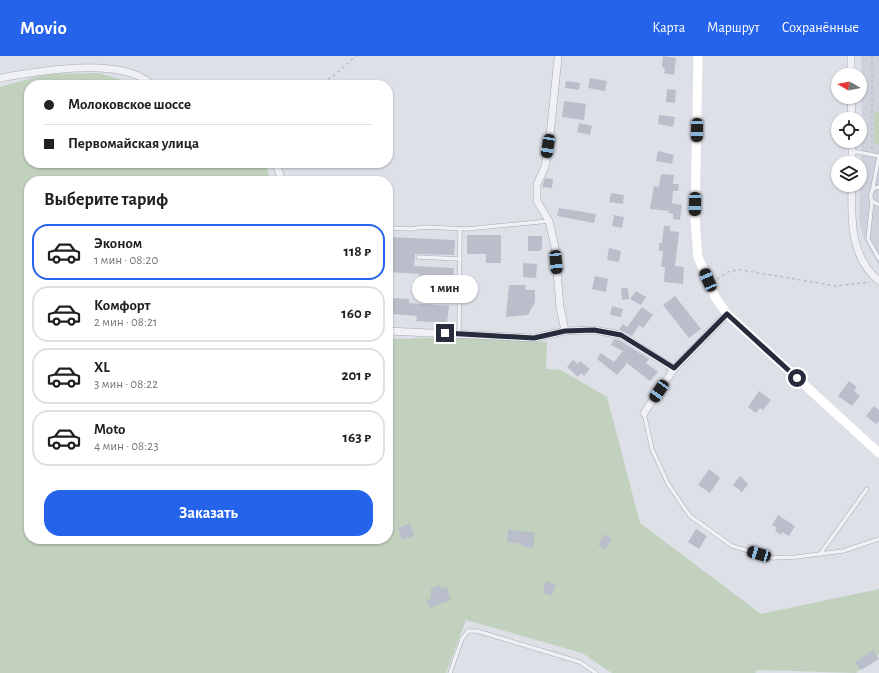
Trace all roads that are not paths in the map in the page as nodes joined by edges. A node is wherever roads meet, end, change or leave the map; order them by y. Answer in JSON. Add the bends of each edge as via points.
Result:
{"nodes":[{"id":1,"x":698,"y":56,"type":"edge"},
{"id":2,"x":851,"y":56,"type":"edge"},
{"id":3,"x":558,"y":58,"type":"dead end"},
{"id":4,"x":851,"y":68,"type":"edge"},
{"id":5,"x":0,"y":78,"type":"edge"},
{"id":6,"x":145,"y":80,"type":"edge"},
{"id":7,"x":852,"y":151,"type":"joint"},
{"id":8,"x":852,"y":156,"type":"edge"},
{"id":9,"x":879,"y":156,"type":"edge"},
{"id":10,"x":879,"y":187,"type":"edge"},
{"id":11,"x":852,"y":192,"type":"edge"},
{"id":12,"x":872,"y":192,"type":"junction"},
{"id":13,"x":872,"y":201,"type":"junction"},
{"id":14,"x":879,"y":205,"type":"edge"},
{"id":15,"x":549,"y":221,"type":"junction"},
{"id":16,"x":393,"y":228,"type":"edge"},
{"id":17,"x":460,"y":229,"type":"junction"},
{"id":18,"x":418,"y":257,"type":"dead end"},
{"id":19,"x":460,"y":259,"type":"junction"},
{"id":20,"x":879,"y":259,"type":"edge"},
{"id":21,"x":879,"y":281,"type":"edge"},
{"id":22,"x":727,"y":314,"type":"junction"},
{"id":23,"x":393,"y":331,"type":"edge"},
{"id":24,"x":565,"y":331,"type":"junction"},
{"id":25,"x":459,"y":334,"type":"junction"},
{"id":26,"x":674,"y":368,"type":"junction"},
{"id":27,"x":644,"y":413,"type":"joint"},
{"id":28,"x":879,"y":453,"type":"edge"},
{"id":29,"x":867,"y":489,"type":"dead end"},
{"id":30,"x":879,"y":539,"type":"edge"},
{"id":31,"x":820,"y":554,"type":"junction"},
{"id":32,"x":450,"y":673,"type":"edge"},
{"id":33,"x":596,"y":673,"type":"edge"}],
"edges":[{"from":1,"to":22,"type":"main road","via":[[695,219],[698,257],[715,297]]},
{"from":2,"to":4,"type":"street"},
{"from":3,"to":15,"type":"street","via":[[545,167],[537,184],[537,201]]},
{"from":5,"to":6,"type":"street","via":[[68,66],[119,69],[137,74]]},
{"from":7,"to":8,"type":"street"},
{"from":7,"to":9,"type":"lane"},
{"from":9,"to":12,"type":"lane"},
{"from":10,"to":12,"type":"lane"},
{"from":11,"to":21,"type":"street","via":[[854,237],[860,255]]},
{"from":12,"to":13,"type":"lane"},
{"from":13,"to":14,"type":"lane"},
{"from":13,"to":20,"type":"lane","via":[[868,239]]},
{"from":15,"to":17,"type":"lane"},
{"from":15,"to":24,"type":"street","via":[[555,246],[560,307]]},
{"from":16,"to":17,"type":"lane"},
{"from":17,"to":19,"type":"lane"},
{"from":18,"to":19,"type":"lane"},
{"from":19,"to":25,"type":"lane"},
{"from":22,"to":26,"type":"street"},
{"from":22,"to":28,"type":"main road"},
{"from":23,"to":25,"type":"street"},
{"from":24,"to":25,"type":"street","via":[[534,338]]},
{"from":24,"to":26,"type":"street","via":[[594,330],[621,335]]},
{"from":26,"to":27,"type":"street"},
{"from":27,"to":31,"type":"lane","via":[[652,449],[668,484],[690,516],[732,546],[773,558]]},
{"from":29,"to":31,"type":"lane"},
{"from":30,"to":31,"type":"lane","via":[[843,551]]},
{"from":32,"to":33,"type":"lane","via":[[462,639],[468,631],[477,631],[580,662]]}]}
